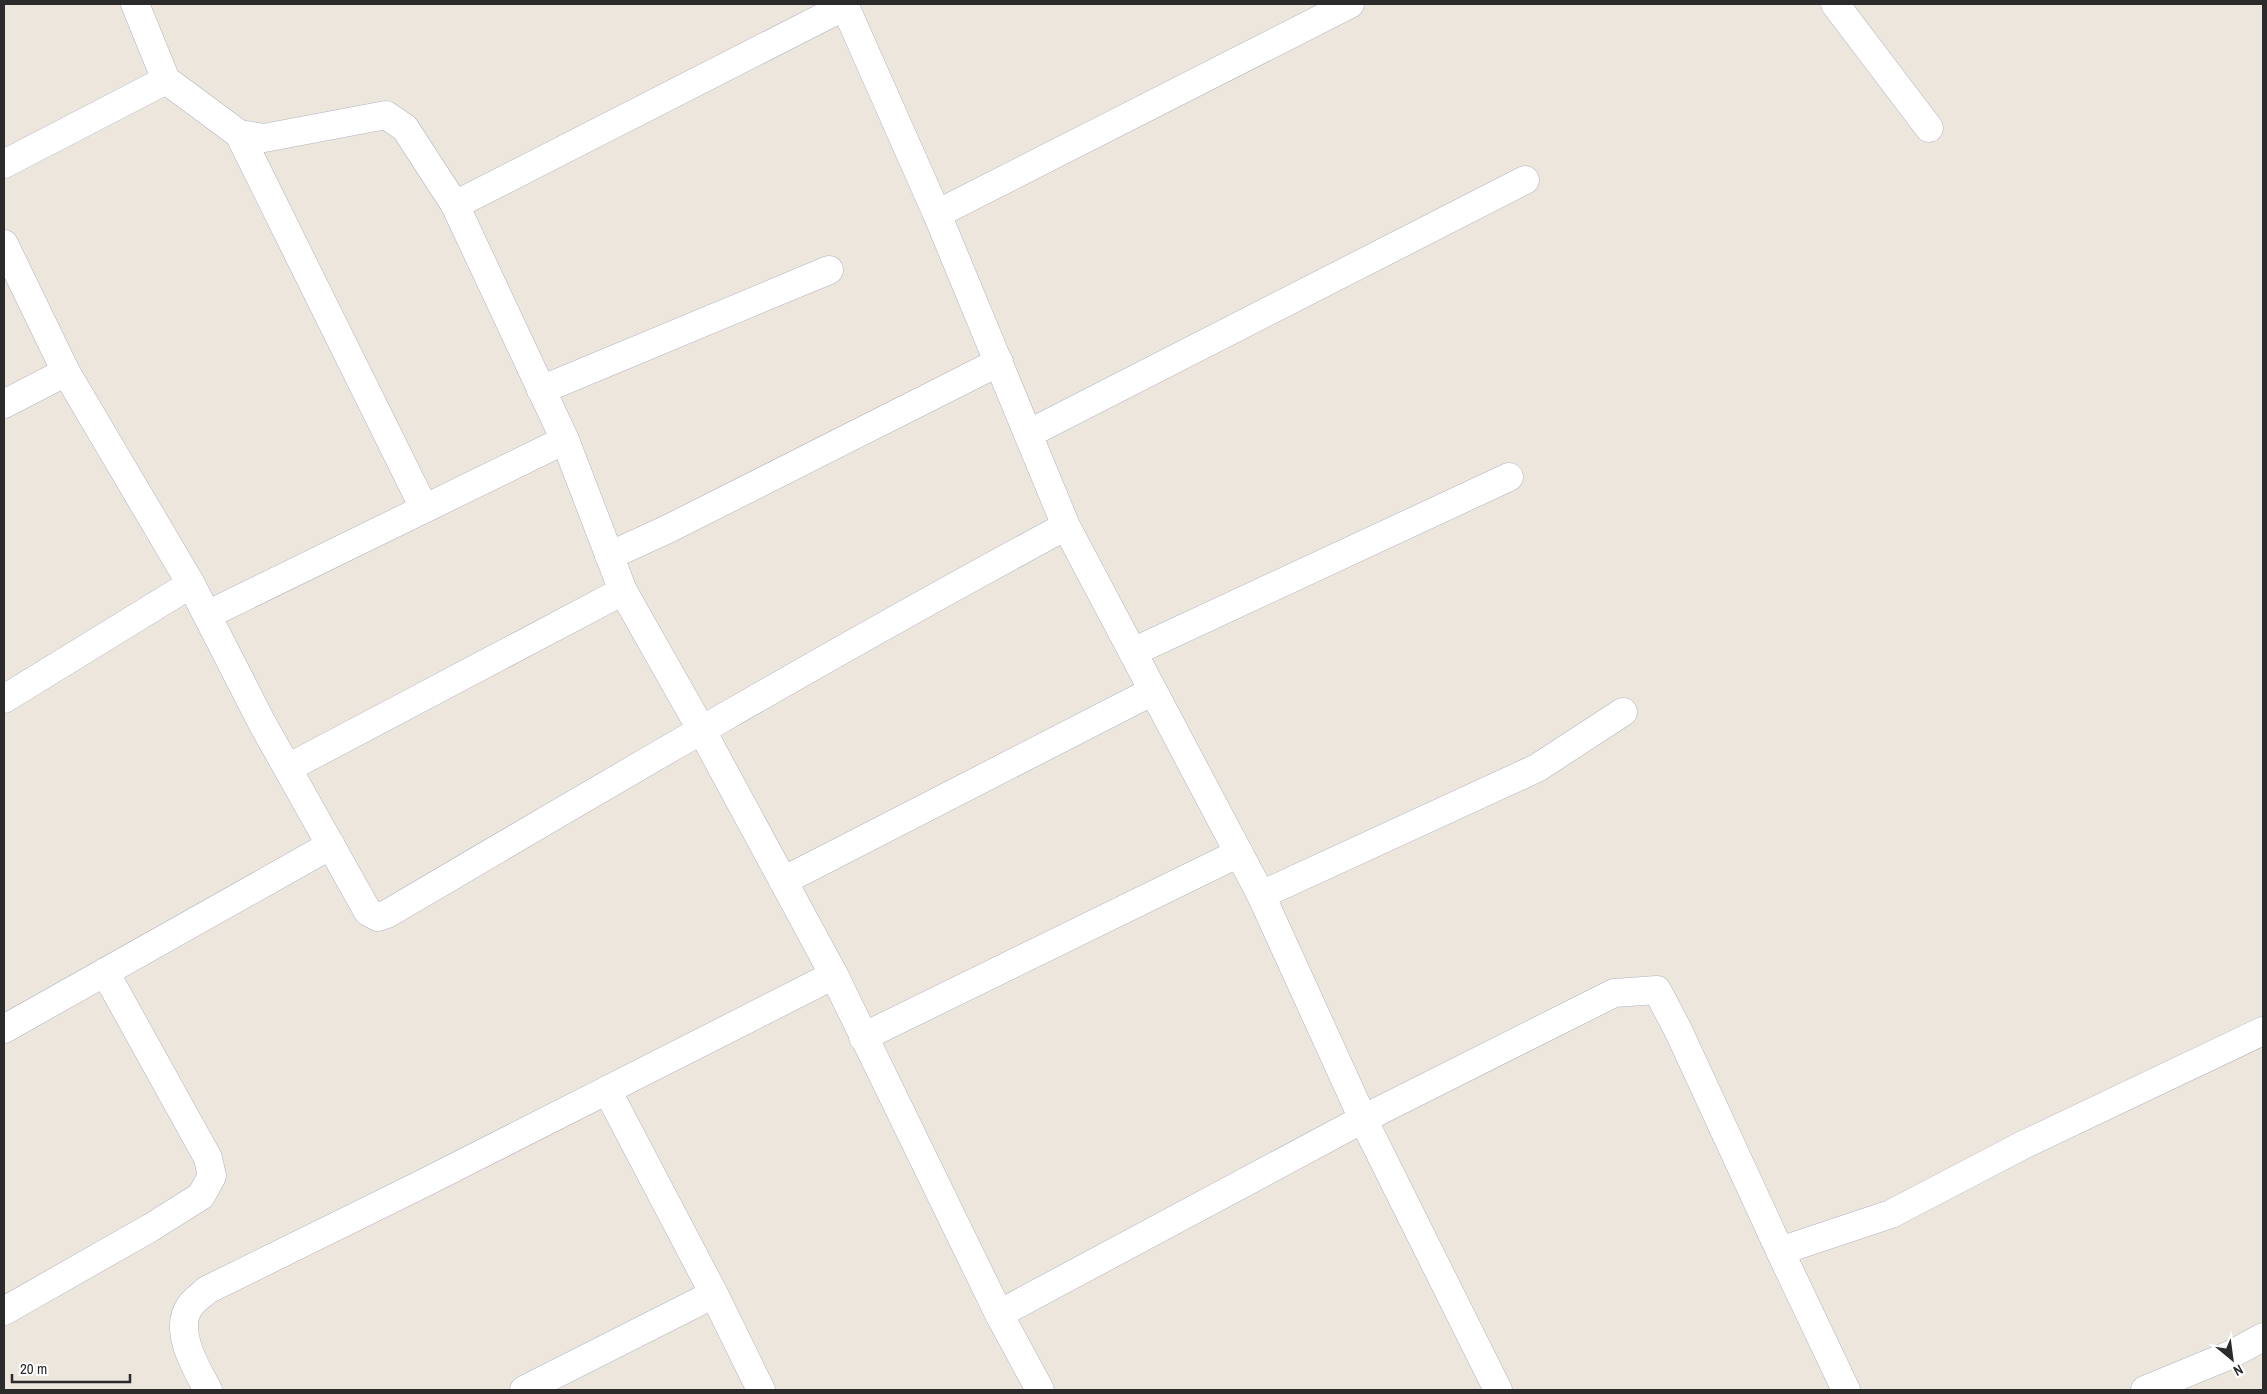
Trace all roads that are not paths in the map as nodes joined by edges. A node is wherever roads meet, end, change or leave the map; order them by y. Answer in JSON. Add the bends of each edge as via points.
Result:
{"nodes":[{"id":1,"x":135,"y":4,"type":"edge"},
{"id":2,"x":1350,"y":4,"type":"edge"},
{"id":3,"x":1835,"y":4,"type":"edge"},
{"id":4,"x":844,"y":5,"type":"edge"},
{"id":5,"x":166,"y":80,"type":"junction"},
{"id":6,"x":1929,"y":128,"type":"dead end"},
{"id":7,"x":239,"y":134,"type":"junction"},
{"id":8,"x":4,"y":164,"type":"edge"},
{"id":9,"x":1525,"y":180,"type":"dead end"},
{"id":10,"x":455,"y":205,"type":"junction"},
{"id":11,"x":937,"y":214,"type":"junction"},
{"id":12,"x":4,"y":244,"type":"edge"},
{"id":13,"x":829,"y":270,"type":"dead end"},
{"id":14,"x":998,"y":362,"type":"junction"},
{"id":15,"x":66,"y":372,"type":"junction"},
{"id":16,"x":541,"y":390,"type":"junction"},
{"id":17,"x":4,"y":404,"type":"edge"},
{"id":18,"x":1028,"y":434,"type":"junction"},
{"id":19,"x":565,"y":440,"type":"junction"},
{"id":20,"x":1509,"y":477,"type":"dead end"},
{"id":21,"x":424,"y":508,"type":"junction"},
{"id":22,"x":1066,"y":526,"type":"junction"},
{"id":23,"x":609,"y":556,"type":"junction"},
{"id":24,"x":190,"y":584,"type":"junction"},
{"id":25,"x":623,"y":592,"type":"junction"},
{"id":26,"x":207,"y":615,"type":"junction"},
{"id":27,"x":1133,"y":652,"type":"junction"},
{"id":28,"x":1153,"y":691,"type":"junction"},
{"id":29,"x":4,"y":699,"type":"edge"},
{"id":30,"x":1623,"y":712,"type":"dead end"},
{"id":31,"x":701,"y":729,"type":"junction"},
{"id":32,"x":288,"y":768,"type":"junction"},
{"id":33,"x":331,"y":844,"type":"junction"},
{"id":34,"x":1239,"y":854,"type":"junction"},
{"id":35,"x":783,"y":881,"type":"junction"},
{"id":36,"x":1261,"y":895,"type":"junction"},
{"id":37,"x":105,"y":972,"type":"junction"},
{"id":38,"x":834,"y":975,"type":"junction"},
{"id":39,"x":4,"y":1029,"type":"edge"},
{"id":40,"x":2263,"y":1031,"type":"edge"},
{"id":41,"x":863,"y":1036,"type":"junction"},
{"id":42,"x":607,"y":1090,"type":"junction"},
{"id":43,"x":1363,"y":1119,"type":"junction"},
{"id":44,"x":1780,"y":1251,"type":"junction"},
{"id":45,"x":714,"y":1294,"type":"junction"},
{"id":46,"x":4,"y":1311,"type":"edge"},
{"id":47,"x":998,"y":1314,"type":"junction"},
{"id":48,"x":2263,"y":1337,"type":"edge"},
{"id":49,"x":208,"y":1390,"type":"edge"},
{"id":50,"x":524,"y":1390,"type":"edge"},
{"id":51,"x":761,"y":1390,"type":"edge"},
{"id":52,"x":1040,"y":1390,"type":"edge"},
{"id":53,"x":1498,"y":1390,"type":"edge"},
{"id":54,"x":1846,"y":1390,"type":"edge"},
{"id":55,"x":2145,"y":1390,"type":"edge"}],
"edges":[{"from":1,"to":5,"type":"street"},
{"from":2,"to":11,"type":"street"},
{"from":3,"to":6,"type":"street"},
{"from":4,"to":10,"type":"street"},
{"from":4,"to":11,"type":"street"},
{"from":5,"to":7,"type":"street"},
{"from":5,"to":8,"type":"street"},
{"from":7,"to":10,"type":"street","via":[[264,138],[386,115],[405,128]]},
{"from":7,"to":21,"type":"street"},
{"from":9,"to":18,"type":"street"},
{"from":10,"to":16,"type":"street"},
{"from":11,"to":14,"type":"street"},
{"from":12,"to":15,"type":"street"},
{"from":13,"to":16,"type":"street"},
{"from":14,"to":18,"type":"street"},
{"from":14,"to":23,"type":"street"},
{"from":15,"to":17,"type":"street"},
{"from":15,"to":24,"type":"street"},
{"from":16,"to":19,"type":"street"},
{"from":18,"to":22,"type":"street"},
{"from":19,"to":21,"type":"street"},
{"from":19,"to":23,"type":"street"},
{"from":20,"to":27,"type":"street"},
{"from":21,"to":26,"type":"street"},
{"from":22,"to":27,"type":"street"},
{"from":22,"to":31,"type":"street"},
{"from":23,"to":25,"type":"street"},
{"from":24,"to":26,"type":"street"},
{"from":24,"to":29,"type":"street"},
{"from":25,"to":31,"type":"street"},
{"from":25,"to":32,"type":"street"},
{"from":26,"to":32,"type":"street"},
{"from":27,"to":28,"type":"street"},
{"from":28,"to":34,"type":"street"},
{"from":28,"to":35,"type":"street"},
{"from":30,"to":36,"type":"street","via":[[1537,768]]},
{"from":31,"to":33,"type":"street","via":[[378,917],[368,912]]},
{"from":31,"to":35,"type":"street"},
{"from":32,"to":33,"type":"street"},
{"from":33,"to":37,"type":"street"},
{"from":34,"to":36,"type":"street"},
{"from":34,"to":41,"type":"street"},
{"from":35,"to":38,"type":"street"},
{"from":36,"to":43,"type":"street"},
{"from":37,"to":39,"type":"street"},
{"from":37,"to":46,"type":"street","via":[[208,1158],[212,1176],[201,1196]]},
{"from":38,"to":41,"type":"street"},
{"from":38,"to":42,"type":"street"},
{"from":40,"to":44,"type":"street","via":[[2023,1145],[1891,1214]]},
{"from":41,"to":47,"type":"street"},
{"from":42,"to":45,"type":"street"},
{"from":42,"to":49,"type":"street","via":[[207,1290],[189,1306],[183,1330],[193,1362]]},
{"from":43,"to":44,"type":"street","via":[[1614,993],[1657,990]]},
{"from":43,"to":47,"type":"street"},
{"from":43,"to":53,"type":"street"},
{"from":44,"to":54,"type":"street"},
{"from":45,"to":50,"type":"street"},
{"from":45,"to":51,"type":"street"},
{"from":47,"to":52,"type":"street"},
{"from":48,"to":55,"type":"street","via":[[2230,1355]]}]}
